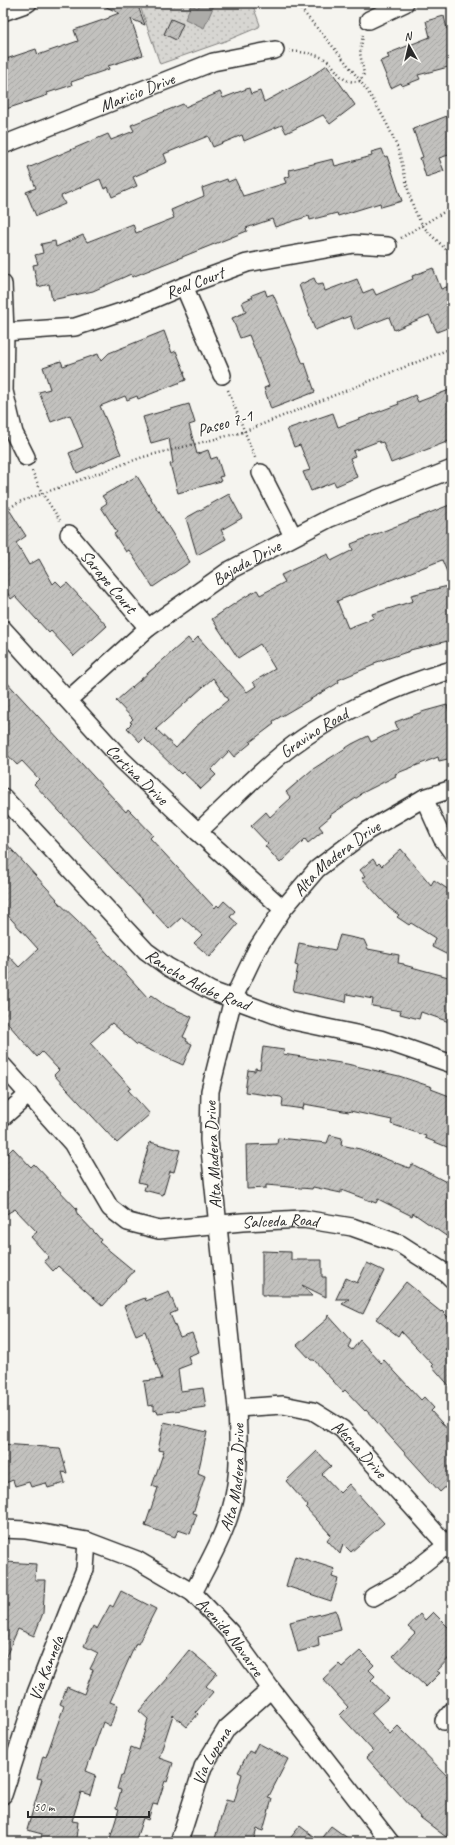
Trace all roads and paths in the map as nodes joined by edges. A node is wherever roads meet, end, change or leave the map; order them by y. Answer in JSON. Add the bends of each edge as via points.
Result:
{"nodes":[{"id":1,"x":28,"y":3,"type":"edge"},
{"id":2,"x":296,"y":3,"type":"edge"},
{"id":3,"x":405,"y":3,"type":"edge"},
{"id":4,"x":3,"y":12,"type":"edge"},
{"id":5,"x":369,"y":20,"type":"joint"},
{"id":6,"x":275,"y":50,"type":"joint"},
{"id":7,"x":360,"y":81,"type":"junction"},
{"id":8,"x":3,"y":145,"type":"edge"},
{"id":9,"x":452,"y":207,"type":"edge"},
{"id":10,"x":422,"y":225,"type":"junction"},
{"id":11,"x":388,"y":246,"type":"joint"},
{"id":12,"x":452,"y":258,"type":"edge"},
{"id":13,"x":3,"y":284,"type":"edge"},
{"id":14,"x":184,"y":286,"type":"junction"},
{"id":15,"x":5,"y":332,"type":"junction"},
{"id":16,"x":452,"y":348,"type":"edge"},
{"id":17,"x":222,"y":375,"type":"joint"},
{"id":18,"x":244,"y":432,"type":"junction"},
{"id":19,"x":26,"y":457,"type":"joint"},
{"id":20,"x":452,"y":469,"type":"edge"},
{"id":21,"x":261,"y":473,"type":"joint"},
{"id":22,"x":42,"y":493,"type":"junction"},
{"id":23,"x":3,"y":512,"type":"edge"},
{"id":24,"x":69,"y":534,"type":"joint"},
{"id":25,"x":293,"y":536,"type":"junction"},
{"id":26,"x":148,"y":628,"type":"junction"},
{"id":27,"x":3,"y":629,"type":"edge"},
{"id":28,"x":452,"y":670,"type":"edge"},
{"id":29,"x":68,"y":700,"type":"junction"},
{"id":30,"x":452,"y":789,"type":"edge"},
{"id":31,"x":3,"y":797,"type":"edge"},
{"id":32,"x":424,"y":798,"type":"junction"},
{"id":33,"x":198,"y":832,"type":"junction"},
{"id":34,"x":452,"y":852,"type":"edge"},
{"id":35,"x":283,"y":909,"type":"junction"},
{"id":36,"x":233,"y":999,"type":"junction"},
{"id":37,"x":452,"y":1064,"type":"edge"},
{"id":38,"x":3,"y":1066,"type":"edge"},
{"id":39,"x":29,"y":1094,"type":"junction"},
{"id":40,"x":3,"y":1117,"type":"edge"},
{"id":41,"x":217,"y":1225,"type":"junction"},
{"id":42,"x":452,"y":1278,"type":"edge"},
{"id":43,"x":237,"y":1408,"type":"junction"},
{"id":44,"x":3,"y":1529,"type":"edge"},
{"id":45,"x":87,"y":1541,"type":"junction"},
{"id":46,"x":449,"y":1548,"type":"edge"},
{"id":47,"x":193,"y":1593,"type":"junction"},
{"id":48,"x":373,"y":1597,"type":"dead end"},
{"id":49,"x":271,"y":1689,"type":"junction"},
{"id":50,"x":3,"y":1795,"type":"edge"},
{"id":51,"x":179,"y":1842,"type":"edge"},
{"id":52,"x":390,"y":1842,"type":"edge"}],
"edges":[{"from":1,"to":4,"type":"street"},
{"from":2,"to":7,"type":"path"},
{"from":3,"to":5,"type":"street"},
{"from":5,"to":7,"type":"path","via":[[360,43],[364,74]]},
{"from":6,"to":7,"type":"path","via":[[309,53],[324,59],[342,78],[352,82]]},
{"from":6,"to":8,"type":"street","name":"Maricio Drive","via":[[214,62]]},
{"from":7,"to":10,"type":"path","via":[[379,110],[397,147],[413,207]]},
{"from":9,"to":10,"type":"path"},
{"from":10,"to":11,"type":"path"},
{"from":10,"to":12,"type":"path"},
{"from":11,"to":14,"type":"street","name":"Real Court","via":[[354,244],[246,263]]},
{"from":13,"to":15,"type":"street"},
{"from":14,"to":15,"type":"street","name":"Real Court","via":[[130,309],[75,327]]},
{"from":14,"to":17,"type":"street"},
{"from":15,"to":19,"type":"street","via":[[4,391],[14,433]]},
{"from":16,"to":18,"type":"path","name":"Paseo 7-1"},
{"from":17,"to":18,"type":"path"},
{"from":18,"to":21,"type":"path"},
{"from":18,"to":22,"type":"path","name":"Paseo 7-1","via":[[143,457]]},
{"from":19,"to":22,"type":"path"},
{"from":20,"to":25,"type":"street","name":"Bajada Drive","via":[[330,518]]},
{"from":21,"to":25,"type":"street"},
{"from":22,"to":23,"type":"path","name":"Paseo 7-1"},
{"from":22,"to":24,"type":"path"},
{"from":24,"to":26,"type":"street","name":"Sarape Court"},
{"from":25,"to":26,"type":"street","name":"Bajada Drive","via":[[230,570]]},
{"from":26,"to":29,"type":"street","name":"Bajada Drive"},
{"from":27,"to":29,"type":"street","name":"Cortina Drive"},
{"from":28,"to":33,"type":"street","name":"Gravino Road","via":[[428,676],[371,699],[317,729],[276,758]]},
{"from":29,"to":33,"type":"street","name":"Cortina Drive","via":[[122,760]]},
{"from":30,"to":32,"type":"street","name":"Alta Madera Drive"},
{"from":31,"to":36,"type":"street","name":"Rancho Adobe Road","via":[[146,951],[205,988]]},
{"from":32,"to":34,"type":"street","via":[[442,838]]},
{"from":32,"to":35,"type":"street","name":"Alta Madera Drive","via":[[367,831],[317,870]]},
{"from":33,"to":35,"type":"street","name":"Cortina Drive"},
{"from":35,"to":36,"type":"street","name":"Alta Madera Drive","via":[[257,949]]},
{"from":36,"to":37,"type":"street","name":"Rancho Adobe Road","via":[[289,1020],[380,1039]]},
{"from":36,"to":41,"type":"street","name":"Alta Madera Drive","via":[[210,1091],[209,1140]]},
{"from":38,"to":39,"type":"street","name":"Salceda Road"},
{"from":39,"to":40,"type":"street"},
{"from":39,"to":41,"type":"street","name":"Salceda Road","via":[[72,1143],[110,1208],[128,1222],[159,1230]]},
{"from":41,"to":42,"type":"street","name":"Salceda Road","via":[[303,1219],[352,1228],[400,1244]]},
{"from":41,"to":43,"type":"street","name":"Alta Madera Drive"},
{"from":43,"to":46,"type":"street","name":"Alesna Drive","via":[[283,1405],[313,1410],[342,1429]]},
{"from":43,"to":47,"type":"street","name":"Alta Madera Drive","via":[[235,1492],[223,1532]]},
{"from":44,"to":45,"type":"street","name":"Avenida Navarre","via":[[33,1531]]},
{"from":45,"to":47,"type":"street","name":"Avenida Navarre","via":[[137,1560]]},
{"from":45,"to":50,"type":"street","name":"Via Kannela","via":[[85,1569],[36,1693]]},
{"from":46,"to":48,"type":"street","via":[[400,1582]]},
{"from":47,"to":49,"type":"street","name":"Avenida Navarre","via":[[230,1632]]},
{"from":49,"to":51,"type":"street","name":"Via Lupona","via":[[227,1728],[203,1767]]},
{"from":49,"to":52,"type":"street","name":"Avenida Navarre"}]}
